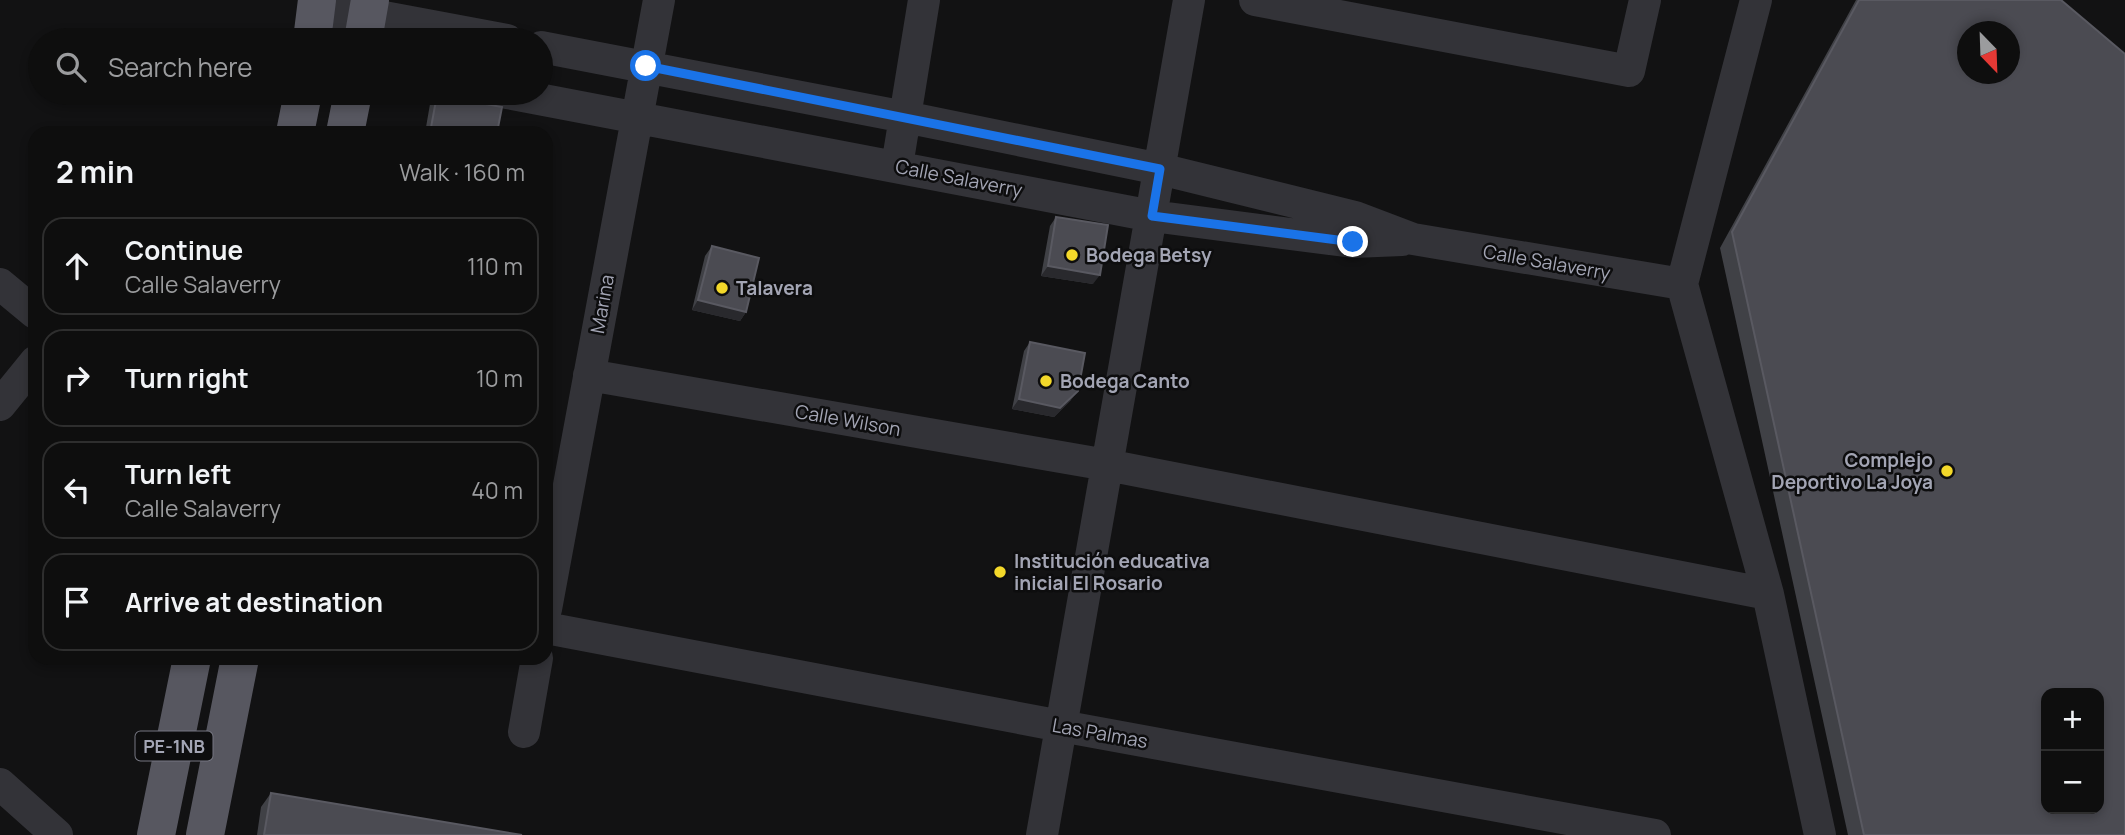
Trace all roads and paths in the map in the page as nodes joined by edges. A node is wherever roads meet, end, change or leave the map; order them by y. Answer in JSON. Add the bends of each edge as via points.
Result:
{"nodes":[{"id":1,"x":659,"y":0,"type":"edge"},
{"id":2,"x":925,"y":0,"type":"edge"},
{"id":3,"x":1189,"y":0,"type":"edge"},
{"id":4,"x":1255,"y":0,"type":"edge"},
{"id":5,"x":1645,"y":0,"type":"edge"},
{"id":6,"x":1756,"y":0,"type":"edge"},
{"id":7,"x":315,"y":17,"type":"edge"},
{"id":8,"x":367,"y":18,"type":"edge"},
{"id":9,"x":431,"y":28,"type":"edge"},
{"id":10,"x":553,"y":49,"type":"edge"},
{"id":11,"x":646,"y":66,"type":"junction"},
{"id":12,"x":553,"y":101,"type":"edge"},
{"id":13,"x":301,"y":105,"type":"edge"},
{"id":14,"x":351,"y":105,"type":"edge"},
{"id":15,"x":636,"y":116,"type":"junction"},
{"id":16,"x":905,"y":117,"type":"junction"},
{"id":17,"x":296,"y":126,"type":"edge"},
{"id":18,"x":346,"y":126,"type":"edge"},
{"id":19,"x":897,"y":166,"type":"junction"},
{"id":20,"x":1160,"y":169,"type":"junction"},
{"id":21,"x":1152,"y":216,"type":"junction"},
{"id":22,"x":1413,"y":239,"type":"junction"},
{"id":23,"x":0,"y":284,"type":"edge"},
{"id":24,"x":1682,"y":284,"type":"junction"},
{"id":25,"x":28,"y":307,"type":"edge"},
{"id":26,"x":28,"y":371,"type":"edge"},
{"id":27,"x":589,"y":375,"type":"junction"},
{"id":28,"x":0,"y":405,"type":"edge"},
{"id":29,"x":1107,"y":465,"type":"junction"},
{"id":30,"x":553,"y":571,"type":"edge"},
{"id":31,"x":1768,"y":594,"type":"junction"},
{"id":32,"x":553,"y":629,"type":"edge"},
{"id":33,"x":191,"y":665,"type":"edge"},
{"id":34,"x":239,"y":665,"type":"edge"},
{"id":35,"x":536,"y":665,"type":"edge"},
{"id":36,"x":1061,"y":726,"type":"junction"},
{"id":37,"x":524,"y":732,"type":"dead end"},
{"id":38,"x":0,"y":784,"type":"edge"},
{"id":39,"x":57,"y":835,"type":"edge"},
{"id":40,"x":156,"y":835,"type":"edge"},
{"id":41,"x":205,"y":835,"type":"edge"},
{"id":42,"x":1042,"y":835,"type":"edge"},
{"id":43,"x":1655,"y":835,"type":"edge"},
{"id":44,"x":1820,"y":835,"type":"edge"}],
"edges":[{"from":1,"to":11,"type":"street","name":"Marina"},
{"from":2,"to":16,"type":"street"},
{"from":3,"to":20,"type":"street"},
{"from":4,"to":5,"type":"street","via":[[1629,71]]},
{"from":6,"to":24,"type":"street"},
{"from":7,"to":8,"type":"street"},
{"from":8,"to":9,"type":"street"},
{"from":10,"to":11,"type":"street","name":"Calle Salaverry"},
{"from":11,"to":15,"type":"street","name":"Marina"},
{"from":11,"to":16,"type":"street","name":"Calle Salaverry"},
{"from":12,"to":15,"type":"street","name":"Calle Salaverry"},
{"from":13,"to":17,"type":"highway"},
{"from":14,"to":18,"type":"highway"},
{"from":15,"to":19,"type":"street","name":"Calle Salaverry"},
{"from":15,"to":27,"type":"street","name":"Marina"},
{"from":16,"to":19,"type":"street"},
{"from":16,"to":20,"type":"street","name":"Calle Salaverry"},
{"from":19,"to":21,"type":"street","name":"Calle Salaverry"},
{"from":20,"to":21,"type":"street"},
{"from":20,"to":22,"type":"street","name":"Calle Salaverry","via":[[1355,217]]},
{"from":21,"to":22,"type":"street","name":"Calle Salaverry","via":[[1353,242]]},
{"from":21,"to":29,"type":"street"},
{"from":22,"to":24,"type":"street","name":"Calle Salaverry"},
{"from":23,"to":25,"type":"street"},
{"from":24,"to":31,"type":"street"},
{"from":26,"to":28,"type":"street"},
{"from":27,"to":29,"type":"street","name":"Calle Wilson"},
{"from":27,"to":30,"type":"street","name":"Marina"},
{"from":29,"to":31,"type":"street","name":"Calle Wilson"},
{"from":29,"to":36,"type":"street"},
{"from":31,"to":44,"type":"street"},
{"from":32,"to":36,"type":"street","name":"Las Palmas"},
{"from":33,"to":40,"type":"highway","number":"PE-1NB"},
{"from":34,"to":41,"type":"highway","number":"PE-1NB"},
{"from":35,"to":37,"type":"street"},
{"from":36,"to":42,"type":"street"},
{"from":36,"to":43,"type":"street","name":"Las Palmas"},
{"from":38,"to":39,"type":"street"}]}
